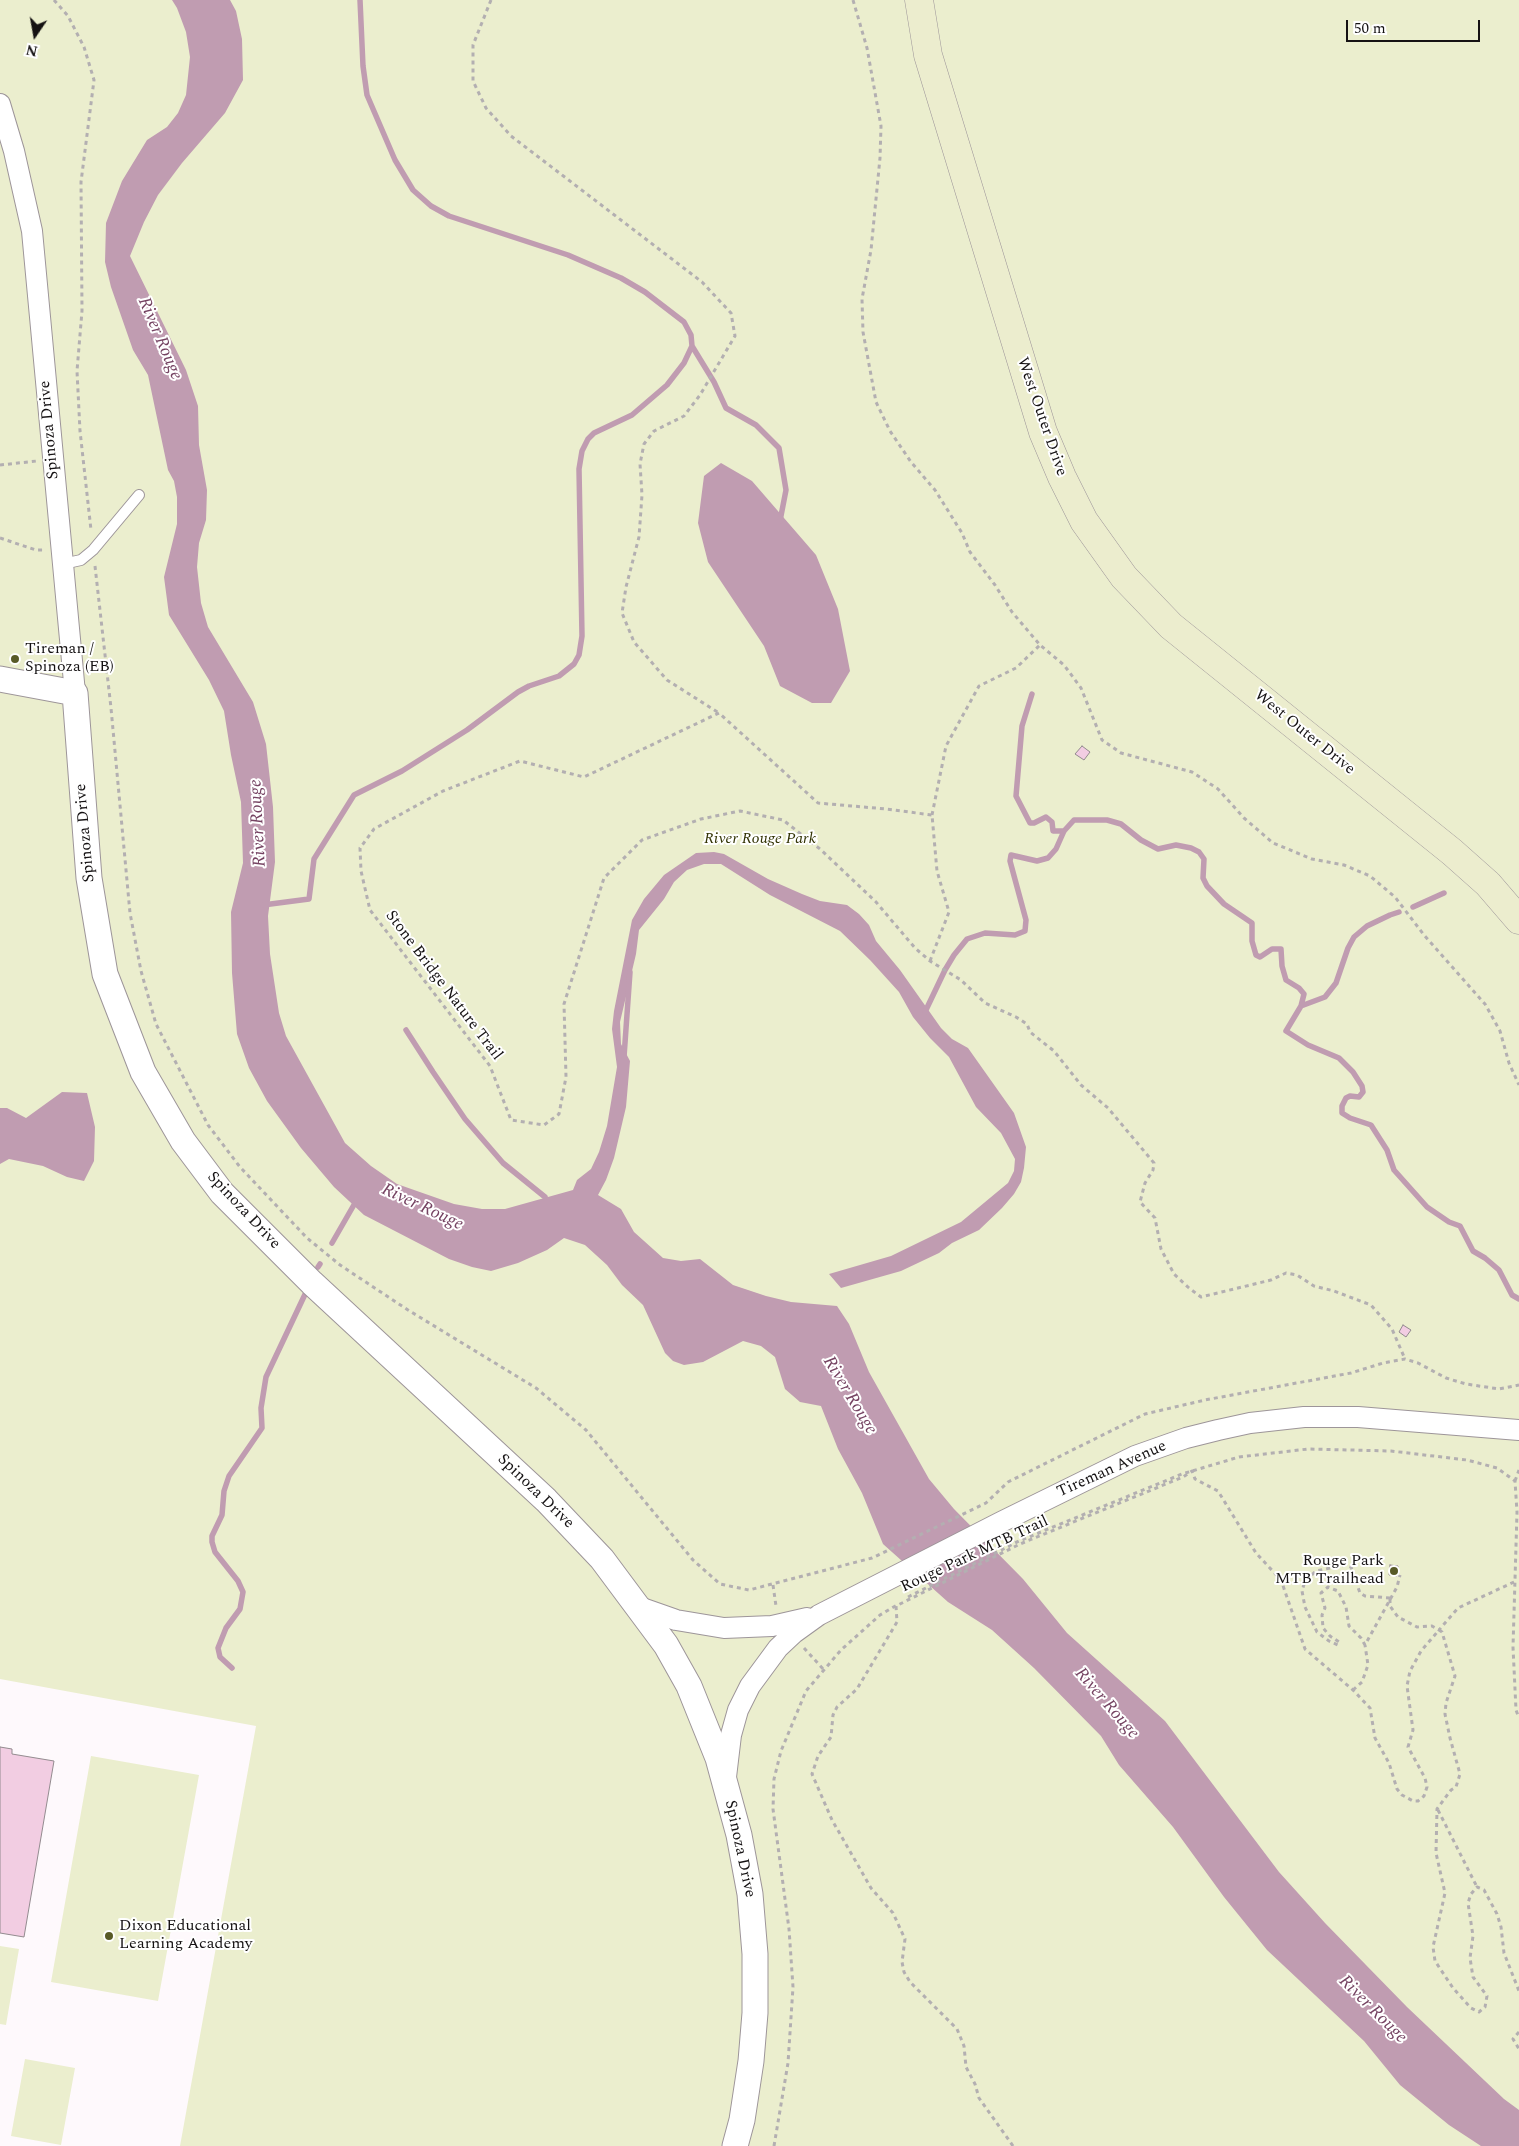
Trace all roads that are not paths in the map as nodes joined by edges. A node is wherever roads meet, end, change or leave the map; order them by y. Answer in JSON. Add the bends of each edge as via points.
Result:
{"nodes":[{"id":1,"x":919,"y":0,"type":"edge"},
{"id":2,"x":0,"y":104,"type":"edge"},
{"id":3,"x":139,"y":495,"type":"dead end"},
{"id":4,"x":62,"y":556,"type":"junction"},
{"id":5,"x":0,"y":679,"type":"edge"},
{"id":6,"x":75,"y":693,"type":"junction"},
{"id":7,"x":1519,"y":920,"type":"edge"},
{"id":8,"x":1519,"y":1430,"type":"edge"},
{"id":9,"x":639,"y":1607,"type":"junction"},
{"id":10,"x":819,"y":1615,"type":"junction"},
{"id":11,"x":725,"y":1789,"type":"junction"},
{"id":12,"x":735,"y":2146,"type":"edge"}],
"edges":[{"from":1,"to":7,"type":"main road","name":"West Outer Drive","via":[[928,55],[1043,432],[1062,477],[1090,529],[1124,577],[1171,626],[1452,852],[1488,884]]},
{"from":2,"to":4,"type":"street","name":"Spinoza Drive","via":[[32,231]]},
{"from":3,"to":4,"type":"lane","via":[[94,550],[81,560]]},
{"from":4,"to":6,"type":"street","name":"Spinoza Drive"},
{"from":5,"to":6,"type":"street"},
{"from":6,"to":9,"type":"street","name":"Spinoza Drive","via":[[89,878],[105,974],[143,1072],[183,1141],[222,1192],[312,1283],[546,1500],[602,1559]]},
{"from":8,"to":10,"type":"street","name":"Tireman Avenue","via":[[1358,1416],[1304,1417],[1250,1423],[1186,1438],[1135,1456]]},
{"from":9,"to":10,"type":"street","via":[[676,1620],[724,1628],[772,1626]]},
{"from":9,"to":11,"type":"street","name":"Spinoza Drive","via":[[689,1686],[708,1729]]},
{"from":10,"to":11,"type":"street","via":[[778,1648],[750,1686],[738,1710],[731,1736]]},
{"from":11,"to":12,"type":"street","name":"Spinoza Drive","via":[[739,1835],[750,1894],[755,1954],[751,2061]]}]}
